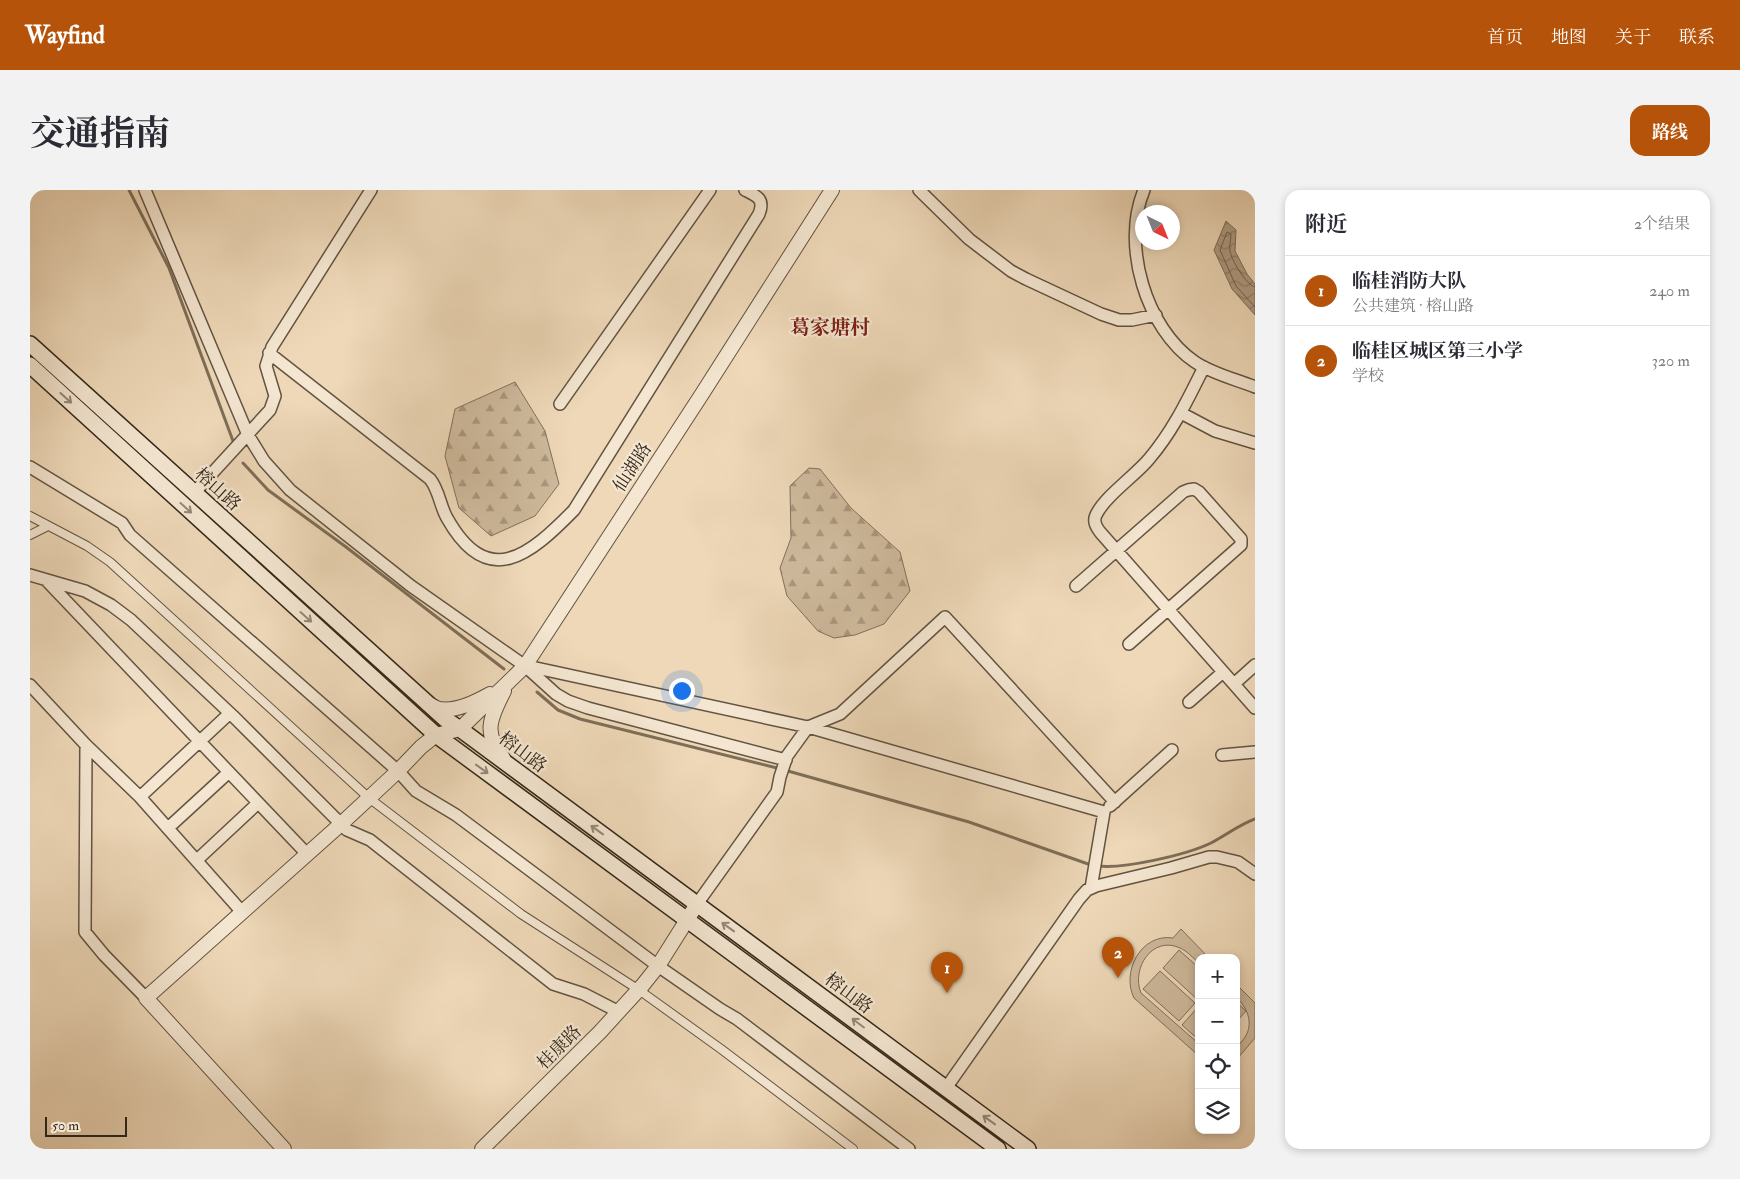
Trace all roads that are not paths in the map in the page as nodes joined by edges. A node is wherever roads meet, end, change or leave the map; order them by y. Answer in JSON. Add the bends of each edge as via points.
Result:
{"nodes":[{"id":1,"x":145,"y":190,"type":"edge"},
{"id":2,"x":371,"y":190,"type":"edge"},
{"id":3,"x":710,"y":190,"type":"edge"},
{"id":4,"x":745,"y":190,"type":"edge"},
{"id":5,"x":832,"y":190,"type":"edge"},
{"id":6,"x":919,"y":190,"type":"edge"},
{"id":7,"x":1144,"y":190,"type":"edge"},
{"id":8,"x":1156,"y":315,"type":"junction"},
{"id":9,"x":30,"y":344,"type":"edge"},
{"id":10,"x":269,"y":354,"type":"junction"},
{"id":11,"x":30,"y":366,"type":"edge"},
{"id":12,"x":1204,"y":367,"type":"junction"},
{"id":13,"x":1255,"y":387,"type":"edge"},
{"id":14,"x":560,"y":404,"type":"dead end"},
{"id":15,"x":1181,"y":413,"type":"junction"},
{"id":16,"x":248,"y":435,"type":"junction"},
{"id":17,"x":1255,"y":443,"type":"edge"},
{"id":18,"x":30,"y":467,"type":"edge"},
{"id":19,"x":194,"y":493,"type":"junction"},
{"id":20,"x":30,"y":516,"type":"edge"},
{"id":21,"x":48,"y":526,"type":"junction"},
{"id":22,"x":30,"y":535,"type":"edge"},
{"id":23,"x":1116,"y":550,"type":"junction"},
{"id":24,"x":30,"y":575,"type":"edge"},
{"id":25,"x":45,"y":578,"type":"junction"},
{"id":26,"x":1076,"y":586,"type":"dead end"},
{"id":27,"x":1169,"y":610,"type":"junction"},
{"id":28,"x":1129,"y":644,"type":"dead end"},
{"id":29,"x":1255,"y":664,"type":"edge"},
{"id":30,"x":525,"y":666,"type":"junction"},
{"id":31,"x":1224,"y":672,"type":"junction"},
{"id":32,"x":507,"y":683,"type":"junction"},
{"id":33,"x":1234,"y":684,"type":"junction"},
{"id":34,"x":30,"y":685,"type":"edge"},
{"id":35,"x":1189,"y":702,"type":"dead end"},
{"id":36,"x":428,"y":703,"type":"junction"},
{"id":37,"x":1255,"y":708,"type":"edge"},
{"id":38,"x":230,"y":713,"type":"junction"},
{"id":39,"x":423,"y":723,"type":"junction"},
{"id":40,"x":808,"y":727,"type":"junction"},
{"id":41,"x":460,"y":729,"type":"junction"},
{"id":42,"x":436,"y":735,"type":"junction"},
{"id":43,"x":200,"y":742,"type":"junction"},
{"id":44,"x":86,"y":745,"type":"junction"},
{"id":45,"x":421,"y":747,"type":"junction"},
{"id":46,"x":454,"y":748,"type":"junction"},
{"id":47,"x":1172,"y":750,"type":"dead end"},
{"id":48,"x":1255,"y":752,"type":"edge"},
{"id":49,"x":1222,"y":755,"type":"dead end"},
{"id":50,"x":786,"y":760,"type":"junction"},
{"id":51,"x":510,"y":766,"type":"junction"},
{"id":52,"x":398,"y":771,"type":"junction"},
{"id":53,"x":229,"y":772,"type":"junction"},
{"id":54,"x":140,"y":797,"type":"junction"},
{"id":55,"x":369,"y":798,"type":"junction"},
{"id":56,"x":1115,"y":802,"type":"junction"},
{"id":57,"x":258,"y":803,"type":"junction"},
{"id":58,"x":1104,"y":812,"type":"junction"},
{"id":59,"x":341,"y":824,"type":"junction"},
{"id":60,"x":168,"y":828,"type":"junction"},
{"id":61,"x":307,"y":854,"type":"junction"},
{"id":62,"x":197,"y":860,"type":"junction"},
{"id":63,"x":1255,"y":874,"type":"edge"},
{"id":64,"x":1091,"y":888,"type":"junction"},
{"id":65,"x":697,"y":904,"type":"junction"},
{"id":66,"x":242,"y":912,"type":"junction"},
{"id":67,"x":687,"y":919,"type":"junction"},
{"id":68,"x":658,"y":966,"type":"junction"},
{"id":69,"x":639,"y":990,"type":"junction"},
{"id":70,"x":146,"y":998,"type":"junction"},
{"id":71,"x":619,"y":1012,"type":"junction"},
{"id":72,"x":946,"y":1088,"type":"junction"},
{"id":73,"x":284,"y":1149,"type":"edge"},
{"id":74,"x":482,"y":1149,"type":"edge"},
{"id":75,"x":853,"y":1149,"type":"edge"},
{"id":76,"x":909,"y":1149,"type":"edge"},
{"id":77,"x":998,"y":1149,"type":"edge"},
{"id":78,"x":1028,"y":1149,"type":"edge"}],
"edges":[{"from":1,"to":16,"type":"street"},
{"from":2,"to":10,"type":"street"},
{"from":3,"to":14,"type":"street"},
{"from":4,"to":10,"type":"street","via":[[761,201],[758,214],[574,510],[530,549],[515,557],[488,560],[473,550],[447,518],[435,484],[430,479]]},
{"from":5,"to":30,"type":"street","name":"仙湖路"},
{"from":6,"to":8,"type":"street","via":[[969,239],[1026,279],[1119,320]]},
{"from":7,"to":8,"type":"street","via":[[1137,213],[1136,246],[1145,293]]},
{"from":8,"to":12,"type":"street","via":[[1178,347]]},
{"from":9,"to":19,"type":"main road","name":"榕山路"},
{"from":10,"to":16,"type":"street","via":[[266,366],[274,400],[270,410]]},
{"from":11,"to":39,"type":"main road","name":"榕山路","one_way":true},
{"from":12,"to":13,"type":"street"},
{"from":12,"to":15,"type":"street"},
{"from":15,"to":17,"type":"street","via":[[1214,431]]},
{"from":15,"to":23,"type":"street","via":[[1148,461],[1096,515],[1097,527]]},
{"from":16,"to":19,"type":"street"},
{"from":16,"to":30,"type":"street","via":[[264,461],[290,490],[411,586]]},
{"from":18,"to":52,"type":"street","via":[[122,524],[130,535]]},
{"from":19,"to":36,"type":"main road","name":"榕山路"},
{"from":20,"to":21,"type":"street"},
{"from":21,"to":22,"type":"street"},
{"from":21,"to":55,"type":"street","via":[[110,562]]},
{"from":23,"to":26,"type":"street"},
{"from":23,"to":27,"type":"street"},
{"from":23,"to":27,"type":"street","via":[[1183,492],[1191,489],[1199,492],[1241,539],[1238,550]]},
{"from":24,"to":25,"type":"street"},
{"from":25,"to":38,"type":"street","via":[[84,591],[111,605]]},
{"from":25,"to":43,"type":"street"},
{"from":27,"to":28,"type":"street"},
{"from":27,"to":31,"type":"street"},
{"from":29,"to":33,"type":"street"},
{"from":30,"to":32,"type":"street","name":"仙湖路"},
{"from":30,"to":40,"type":"street"},
{"from":30,"to":50,"type":"street","via":[[556,694],[577,705]]},
{"from":31,"to":33,"type":"street"},
{"from":31,"to":35,"type":"street"},
{"from":32,"to":36,"type":"street","via":[[480,700],[459,708],[439,709]]},
{"from":32,"to":41,"type":"street","name":"仙湖路"},
{"from":32,"to":51,"type":"street","via":[[492,717],[490,735],[494,746]]},
{"from":33,"to":37,"type":"street"},
{"from":34,"to":44,"type":"street"},
{"from":36,"to":41,"type":"main road","name":"榕山路"},
{"from":38,"to":43,"type":"street"},
{"from":38,"to":59,"type":"street"},
{"from":39,"to":42,"type":"main road","name":"榕山路"},
{"from":39,"to":45,"type":"street"},
{"from":40,"to":50,"type":"street"},
{"from":40,"to":56,"type":"street","via":[[840,714],[944,617]]},
{"from":40,"to":58,"type":"street"},
{"from":41,"to":42,"type":"street"},
{"from":41,"to":51,"type":"main road","name":"榕山路"},
{"from":42,"to":45,"type":"street"},
{"from":42,"to":46,"type":"main road","name":"榕山路"},
{"from":43,"to":53,"type":"street"},
{"from":43,"to":54,"type":"street"},
{"from":44,"to":54,"type":"street"},
{"from":44,"to":70,"type":"street","via":[[85,932]]},
{"from":45,"to":46,"type":"street","via":[[438,744]]},
{"from":45,"to":52,"type":"street"},
{"from":46,"to":67,"type":"main road","name":"榕山路","one_way":true},
{"from":47,"to":56,"type":"street"},
{"from":48,"to":49,"type":"street"},
{"from":50,"to":65,"type":"street","via":[[778,792]]},
{"from":65,"to":51,"type":"main road","name":"榕山路","one_way":true},
{"from":52,"to":55,"type":"street"},
{"from":52,"to":68,"type":"street","via":[[416,791],[456,815]]},
{"from":53,"to":57,"type":"street"},
{"from":53,"to":60,"type":"street"},
{"from":54,"to":60,"type":"street"},
{"from":55,"to":59,"type":"street"},
{"from":55,"to":69,"type":"street","via":[[522,914]]},
{"from":56,"to":58,"type":"street"},
{"from":57,"to":61,"type":"street"},
{"from":57,"to":62,"type":"street"},
{"from":58,"to":64,"type":"street"},
{"from":59,"to":61,"type":"street"},
{"from":59,"to":71,"type":"street","via":[[370,840],[553,984],[584,994]]},
{"from":60,"to":62,"type":"street"},
{"from":61,"to":66,"type":"street"},
{"from":62,"to":66,"type":"street"},
{"from":63,"to":64,"type":"street","via":[[1228,858],[1209,857]]},
{"from":64,"to":72,"type":"street","via":[[1079,900]]},
{"from":65,"to":67,"type":"street","name":"桂康路"},
{"from":72,"to":65,"type":"main road","name":"榕山路","one_way":true},
{"from":66,"to":70,"type":"street"},
{"from":67,"to":68,"type":"street","name":"桂康路"},
{"from":67,"to":77,"type":"main road","name":"榕山路"},
{"from":68,"to":69,"type":"street","name":"桂康路"},
{"from":68,"to":76,"type":"street","via":[[737,1019]]},
{"from":69,"to":71,"type":"street","name":"桂康路"},
{"from":69,"to":75,"type":"street"},
{"from":70,"to":73,"type":"street"},
{"from":71,"to":74,"type":"street","name":"桂康路"},
{"from":78,"to":72,"type":"main road","name":"榕山路","one_way":true}]}
